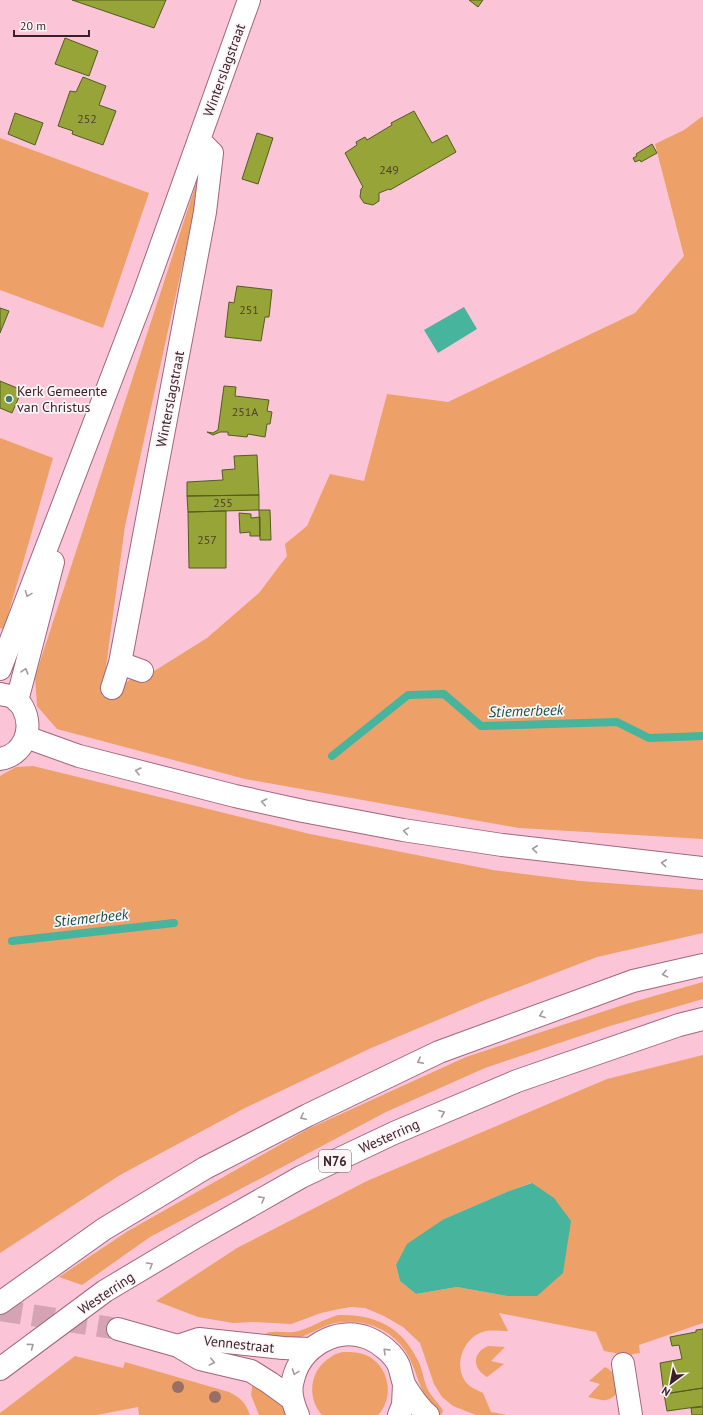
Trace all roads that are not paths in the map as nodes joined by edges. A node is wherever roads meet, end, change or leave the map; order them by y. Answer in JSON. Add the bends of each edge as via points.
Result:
{"nodes":[{"id":1,"x":249,"y":0,"type":"edge"},
{"id":2,"x":199,"y":140,"type":"junction"},
{"id":3,"x":78,"y":466,"type":"junction"},
{"id":4,"x":120,"y":663,"type":"junction"},
{"id":5,"x":0,"y":669,"type":"edge"},
{"id":6,"x":142,"y":671,"type":"dead end"},
{"id":7,"x":112,"y":688,"type":"dead end"},
{"id":8,"x":8,"y":697,"type":"edge"},
{"id":9,"x":26,"y":737,"type":"junction"},
{"id":10,"x":0,"y":759,"type":"edge"},
{"id":11,"x":703,"y":868,"type":"edge"},
{"id":12,"x":703,"y":965,"type":"edge"},
{"id":13,"x":703,"y":1019,"type":"edge"},
{"id":14,"x":0,"y":1303,"type":"edge"},
{"id":15,"x":118,"y":1329,"type":"tunnel mouth"},
{"id":16,"x":178,"y":1346,"type":"junction"},
{"id":17,"x":310,"y":1349,"type":"junction"},
{"id":18,"x":623,"y":1364,"type":"dead end"},
{"id":19,"x":0,"y":1369,"type":"edge"},
{"id":20,"x":404,"y":1384,"type":"junction"},
{"id":21,"x":295,"y":1407,"type":"edge"},
{"id":22,"x":399,"y":1415,"type":"edge"},
{"id":23,"x":428,"y":1415,"type":"edge"},
{"id":24,"x":631,"y":1415,"type":"edge"}],
"edges":[{"from":1,"to":2,"type":"main road","name":"Winterslagstraat"},
{"from":2,"to":3,"type":"main road","name":"Winterslagstraat"},
{"from":2,"to":4,"type":"main road","name":"Winterslagstraat","via":[[212,153],[205,212]]},
{"from":3,"to":5,"type":"main road","name":"Winterslagstraat","one_way":true},
{"from":8,"to":3,"type":"main road","name":"Winterslagstraat","one_way":true},
{"from":4,"to":6,"type":"main road"},
{"from":4,"to":7,"type":"main road","name":"Winterslagstraat"},
{"from":8,"to":9,"type":"main road","name":"Winterslagstraat","via":[[21,705],[26,715]]},
{"from":9,"to":10,"type":"main road","via":[[13,755]]},
{"from":11,"to":9,"type":"main road","one_way":true,"via":[[502,845],[302,811],[79,756]]},
{"from":12,"to":14,"type":"main road","one_way":true,"via":[[633,981],[439,1052],[349,1095],[205,1168],[104,1228]]},
{"from":19,"to":13,"type":"main road","name":"Westerring","number":"N76","one_way":true,"via":[[105,1292],[301,1177],[394,1133],[517,1081]]},
{"from":15,"to":16,"type":"main road"},
{"from":16,"to":17,"type":"main road","name":"Vennestraat","via":[[199,1339]]},
{"from":16,"to":21,"type":"main road","name":"Vennestraat","one_way":true,"via":[[200,1360],[251,1371],[270,1383]]},
{"from":20,"to":17,"type":"main road","name":"Vennestraat","one_way":true,"via":[[398,1364],[385,1348],[368,1338],[348,1334],[327,1338]]},
{"from":17,"to":21,"type":"main road","name":"Vennestraat","one_way":true,"via":[[298,1363],[292,1381]]},
{"from":18,"to":24,"type":"main road"},
{"from":20,"to":22,"type":"main road","name":"Vennestraat","via":[[403,1405]]},
{"from":20,"to":23,"type":"main road","name":"Vennestraat"}]}
